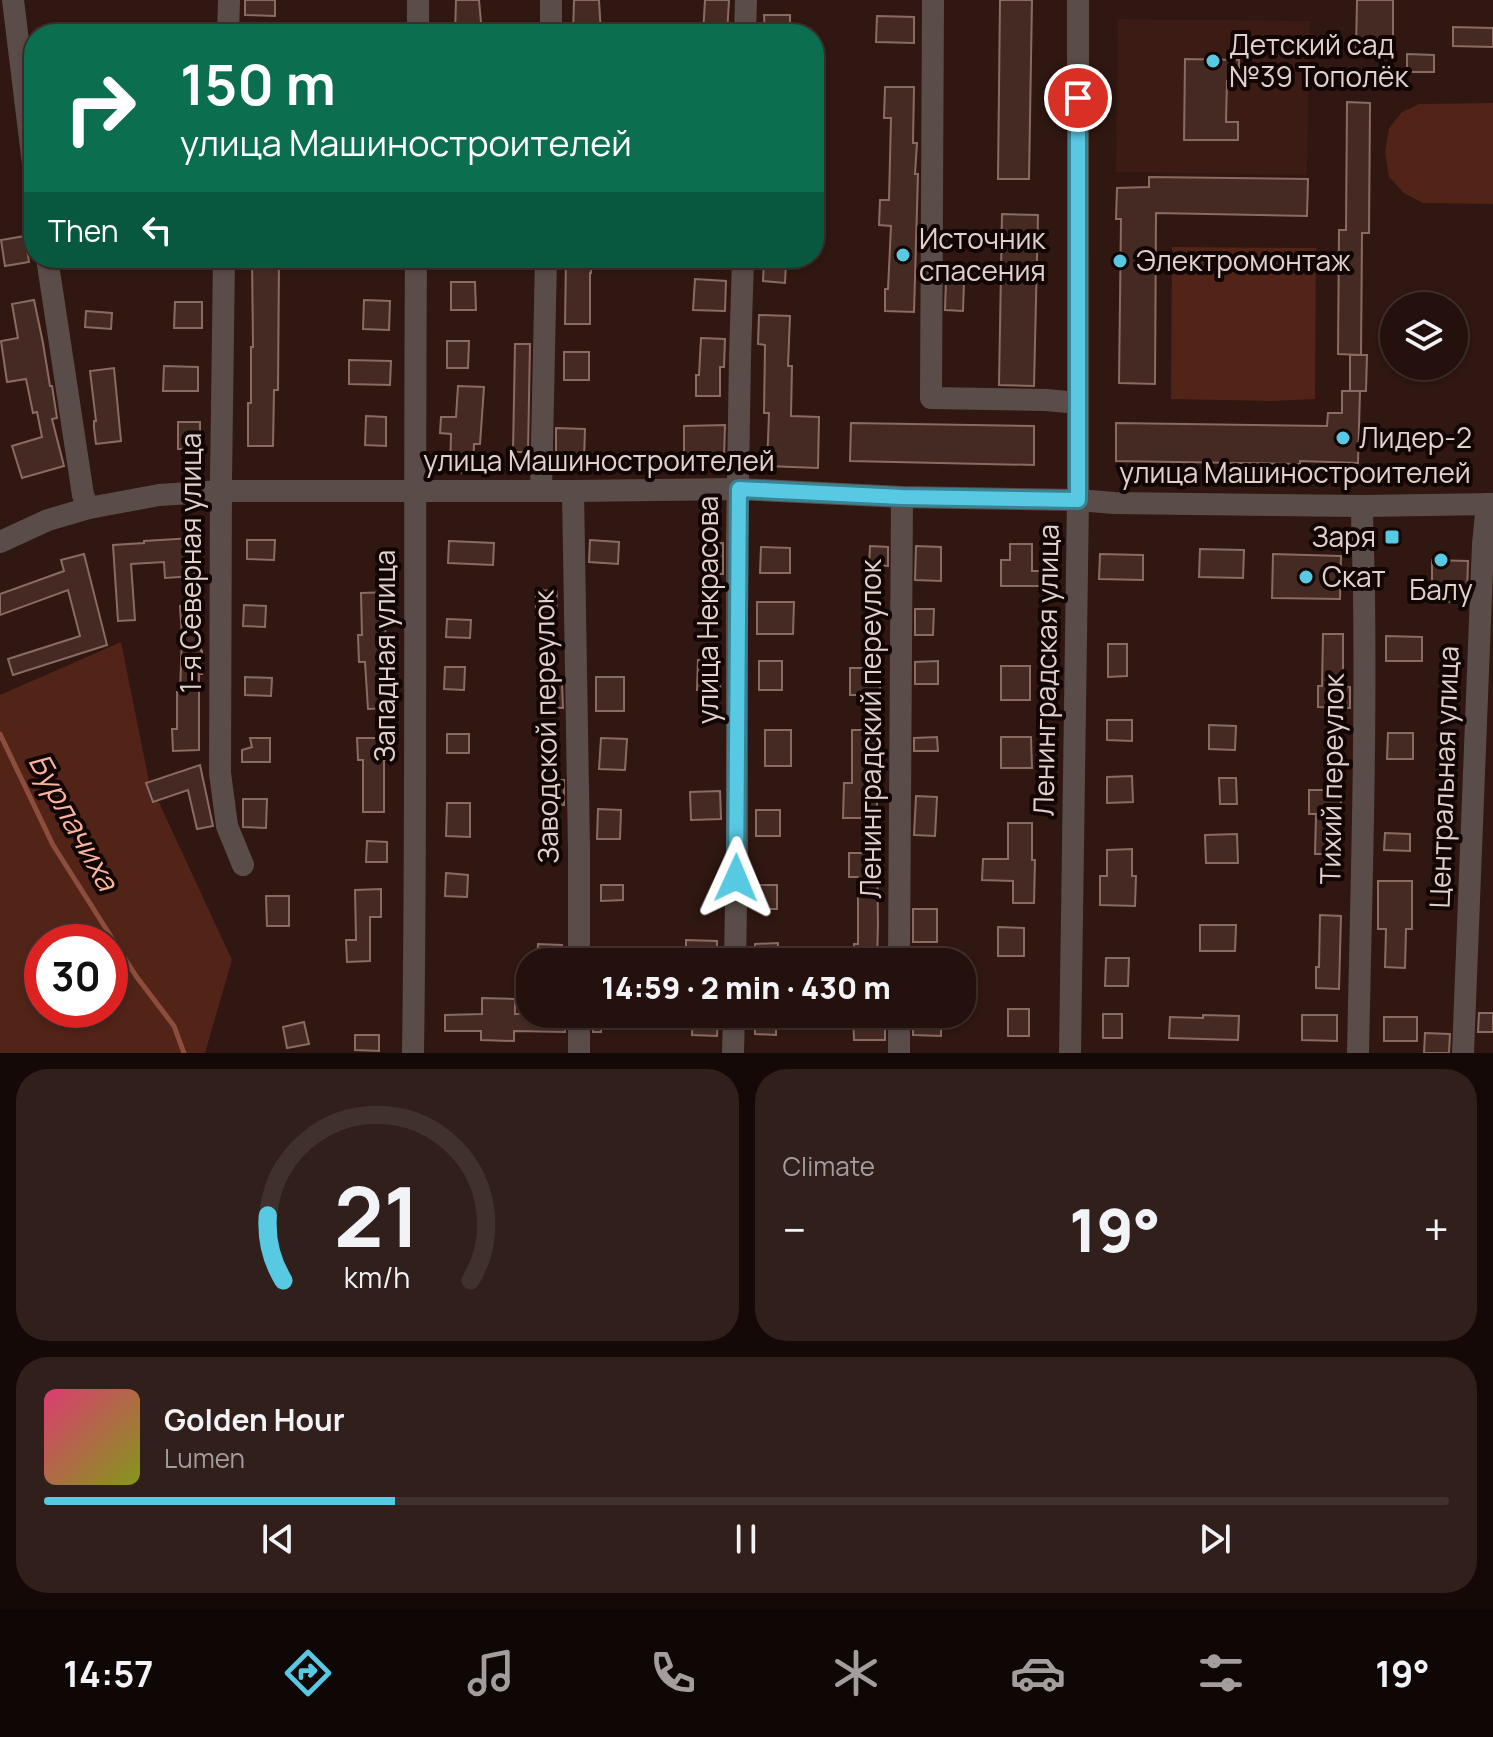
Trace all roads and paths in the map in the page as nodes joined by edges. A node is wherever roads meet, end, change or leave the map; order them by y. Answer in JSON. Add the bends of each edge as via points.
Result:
{"nodes":[{"id":1,"x":13,"y":0,"type":"edge"},
{"id":2,"x":229,"y":0,"type":"edge"},
{"id":3,"x":418,"y":0,"type":"edge"},
{"id":4,"x":551,"y":0,"type":"edge"},
{"id":5,"x":746,"y":0,"type":"edge"},
{"id":6,"x":933,"y":0,"type":"edge"},
{"id":7,"x":1078,"y":0,"type":"edge"},
{"id":8,"x":228,"y":24,"type":"edge"},
{"id":9,"x":418,"y":24,"type":"edge"},
{"id":10,"x":551,"y":24,"type":"edge"},
{"id":11,"x":745,"y":24,"type":"edge"},
{"id":12,"x":24,"y":90,"type":"edge"},
{"id":13,"x":49,"y":268,"type":"edge"},
{"id":14,"x":224,"y":268,"type":"edge"},
{"id":15,"x":416,"y":268,"type":"edge"},
{"id":16,"x":546,"y":268,"type":"edge"},
{"id":17,"x":743,"y":268,"type":"edge"},
{"id":18,"x":1078,"y":403,"type":"junction"},
{"id":19,"x":739,"y":489,"type":"junction"},
{"id":20,"x":414,"y":490,"type":"junction"},
{"id":21,"x":221,"y":491,"type":"junction"},
{"id":22,"x":541,"y":491,"type":"junction"},
{"id":23,"x":573,"y":491,"type":"junction"},
{"id":24,"x":902,"y":497,"type":"junction"},
{"id":25,"x":1078,"y":500,"type":"junction"},
{"id":26,"x":1490,"y":504,"type":"edge"},
{"id":27,"x":1362,"y":506,"type":"junction"},
{"id":28,"x":89,"y":508,"type":"junction"},
{"id":29,"x":0,"y":542,"type":"edge"},
{"id":30,"x":243,"y":865,"type":"dead end"},
{"id":31,"x":579,"y":948,"type":"edge"},
{"id":32,"x":735,"y":948,"type":"edge"},
{"id":33,"x":899,"y":948,"type":"edge"},
{"id":34,"x":579,"y":1028,"type":"edge"},
{"id":35,"x":734,"y":1028,"type":"edge"},
{"id":36,"x":899,"y":1028,"type":"edge"},
{"id":37,"x":413,"y":1053,"type":"edge"},
{"id":38,"x":579,"y":1053,"type":"edge"},
{"id":39,"x":733,"y":1053,"type":"edge"},
{"id":40,"x":899,"y":1053,"type":"edge"},
{"id":41,"x":1070,"y":1053,"type":"edge"},
{"id":42,"x":1358,"y":1053,"type":"edge"},
{"id":43,"x":1463,"y":1053,"type":"edge"}],
"edges":[{"from":1,"to":12,"type":"street"},
{"from":2,"to":8,"type":"street"},
{"from":3,"to":9,"type":"street"},
{"from":4,"to":10,"type":"street"},
{"from":5,"to":11,"type":"street"},
{"from":6,"to":18,"type":"street","via":[[931,398]]},
{"from":7,"to":18,"type":"street","name":"Ленинградская улица"},
{"from":13,"to":28,"type":"street"},
{"from":14,"to":21,"type":"street","name":"1-я Северная улица"},
{"from":15,"to":20,"type":"street","name":"Западная улица"},
{"from":16,"to":22,"type":"street"},
{"from":17,"to":19,"type":"street","name":"улица Некрасова"},
{"from":18,"to":25,"type":"street","name":"Ленинградская улица"},
{"from":19,"to":23,"type":"street","name":"улица Машиностроителей"},
{"from":19,"to":24,"type":"street","name":"улица Машиностроителей"},
{"from":19,"to":32,"type":"street","name":"улица Некрасова"},
{"from":20,"to":21,"type":"street","name":"улица Машиностроителей"},
{"from":20,"to":22,"type":"street","name":"улица Машиностроителей"},
{"from":20,"to":37,"type":"street","name":"Западная улица"},
{"from":21,"to":28,"type":"street","name":"улица Машиностроителей"},
{"from":21,"to":30,"type":"street","name":"1-я Северная улица","via":[[220,773],[227,826]]},
{"from":22,"to":23,"type":"street","name":"улица Машиностроителей"},
{"from":23,"to":31,"type":"street","name":"Заводской переулок"},
{"from":24,"to":25,"type":"street","name":"улица Машиностроителей"},
{"from":24,"to":33,"type":"street","name":"Ленинградский переулок"},
{"from":25,"to":27,"type":"street","name":"улица Машиностроителей"},
{"from":25,"to":41,"type":"street","name":"Ленинградская улица"},
{"from":26,"to":27,"type":"street","name":"улица Машиностроителей"},
{"from":26,"to":43,"type":"street","name":"Центральная улица","via":[[1483,544]]},
{"from":27,"to":42,"type":"street","name":"Тихий переулок"},
{"from":28,"to":29,"type":"street","name":"улица Машиностроителей"},
{"from":34,"to":38,"type":"street"},
{"from":35,"to":39,"type":"street"},
{"from":36,"to":40,"type":"street"}]}
